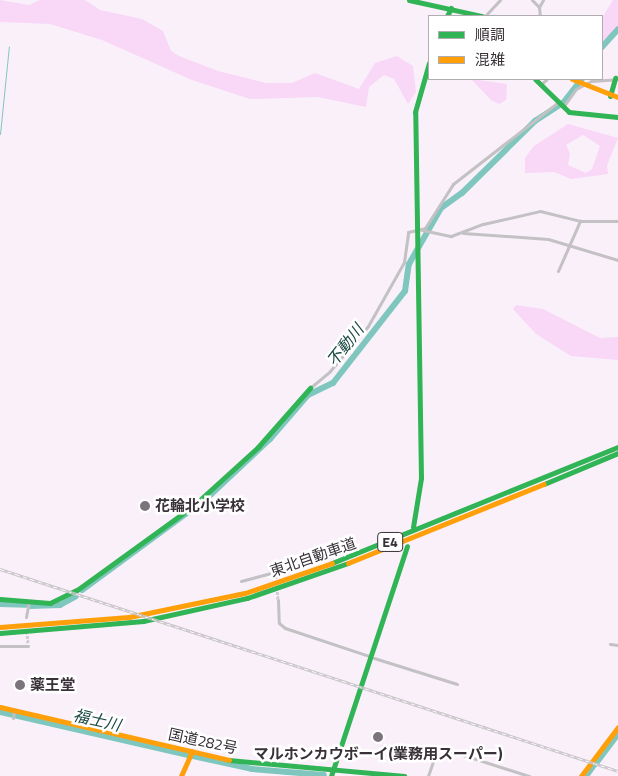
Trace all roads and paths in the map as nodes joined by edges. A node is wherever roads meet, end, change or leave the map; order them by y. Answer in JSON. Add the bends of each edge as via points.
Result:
{"nodes":[{"id":1,"x":409,"y":0,"type":"edge"},
{"id":2,"x":500,"y":0,"type":"edge"},
{"id":3,"x":532,"y":0,"type":"edge"},
{"id":4,"x":543,"y":0,"type":"edge"},
{"id":5,"x":539,"y":7,"type":"junction"},
{"id":6,"x":451,"y":8,"type":"junction"},
{"id":7,"x":448,"y":15,"type":"edge"},
{"id":8,"x":480,"y":15,"type":"edge"},
{"id":9,"x":485,"y":15,"type":"edge"},
{"id":10,"x":540,"y":15,"type":"edge"},
{"id":11,"x":428,"y":66,"type":"edge"},
{"id":12,"x":603,"y":79,"type":"edge"},
{"id":13,"x":616,"y":79,"type":"edge"},
{"id":14,"x":536,"y":80,"type":"edge"},
{"id":15,"x":546,"y":80,"type":"edge"},
{"id":16,"x":574,"y":80,"type":"edge"},
{"id":17,"x":591,"y":80,"type":"edge"},
{"id":18,"x":540,"y":85,"type":"junction"},
{"id":19,"x":610,"y":96,"type":"junction"},
{"id":20,"x":618,"y":97,"type":"edge"},
{"id":21,"x":560,"y":105,"type":"junction"},
{"id":22,"x":618,"y":117,"type":"edge"},
{"id":23,"x":580,"y":221,"type":"junction"},
{"id":24,"x":618,"y":221,"type":"edge"},
{"id":25,"x":417,"y":229,"type":"junction"},
{"id":26,"x":463,"y":233,"type":"junction"},
{"id":27,"x":571,"y":245,"type":"junction"},
{"id":28,"x":618,"y":260,"type":"edge"},
{"id":29,"x":558,"y":271,"type":"dead end"},
{"id":30,"x":310,"y":388,"type":"joint"},
{"id":31,"x":618,"y":447,"type":"edge"},
{"id":32,"x":618,"y":453,"type":"edge"},
{"id":33,"x":413,"y":527,"type":"dead end"},
{"id":34,"x":407,"y":546,"type":"dead end"},
{"id":35,"x":276,"y":577,"type":"dead end"},
{"id":36,"x":241,"y":581,"type":"dead end"},
{"id":37,"x":0,"y":600,"type":"edge"},
{"id":38,"x":278,"y":600,"type":"tunnel mouth"},
{"id":39,"x":29,"y":602,"type":"junction"},
{"id":40,"x":26,"y":617,"type":"dead end"},
{"id":41,"x":0,"y":627,"type":"edge"},
{"id":42,"x":0,"y":633,"type":"edge"},
{"id":43,"x":610,"y":644,"type":"dead end"},
{"id":44,"x":618,"y":645,"type":"edge"},
{"id":45,"x":0,"y":646,"type":"edge"},
{"id":46,"x":28,"y":646,"type":"dead end"},
{"id":47,"x":369,"y":656,"type":"dead end"},
{"id":48,"x":374,"y":658,"type":"dead end"},
{"id":49,"x":457,"y":684,"type":"dead end"},
{"id":50,"x":0,"y":707,"type":"edge"},
{"id":51,"x":14,"y":710,"type":"junction"},
{"id":52,"x":13,"y":718,"type":"dead end"},
{"id":53,"x":618,"y":727,"type":"edge"},
{"id":54,"x":192,"y":751,"type":"junction"},
{"id":55,"x":332,"y":774,"type":"edge"},
{"id":56,"x":181,"y":776,"type":"edge"},
{"id":57,"x":404,"y":776,"type":"edge"},
{"id":58,"x":428,"y":776,"type":"edge"},
{"id":59,"x":528,"y":776,"type":"edge"},
{"id":60,"x":581,"y":776,"type":"edge"}],
"edges":[{"from":1,"to":6,"type":"main road"},
{"from":2,"to":9,"type":"street"},
{"from":3,"to":5,"type":"street"},
{"from":4,"to":5,"type":"street"},
{"from":5,"to":10,"type":"street"},
{"from":6,"to":7,"type":"main road"},
{"from":6,"to":8,"type":"main road"},
{"from":11,"to":25,"type":"main road","via":[[415,112]]},
{"from":12,"to":13,"type":"street"},
{"from":13,"to":19,"type":"main road"},
{"from":14,"to":18,"type":"main road"},
{"from":15,"to":18,"type":"street"},
{"from":16,"to":19,"type":"main road"},
{"from":17,"to":21,"type":"street","via":[[576,89]]},
{"from":18,"to":21,"type":"main road"},
{"from":19,"to":20,"type":"main road"},
{"from":21,"to":22,"type":"main road","via":[[593,117]]},
{"from":21,"to":25,"type":"street","via":[[459,178],[425,228]]},
{"from":23,"to":24,"type":"street"},
{"from":23,"to":26,"type":"street","via":[[540,211],[483,224]]},
{"from":23,"to":27,"type":"street"},
{"from":25,"to":26,"type":"street","via":[[432,234]]},
{"from":25,"to":30,"type":"street","via":[[408,232],[404,262],[368,326],[330,371]]},
{"from":25,"to":33,"type":"main road","via":[[421,478]]},
{"from":26,"to":27,"type":"street","via":[[548,239]]},
{"from":27,"to":28,"type":"street"},
{"from":27,"to":29,"type":"street"},
{"from":30,"to":39,"type":"main road","via":[[258,447],[192,506],[64,598],[50,603]]},
{"from":31,"to":41,"type":"main road","name":"東北自動車道","number":"E4","via":[[330,565],[245,593],[154,614]]},
{"from":32,"to":42,"type":"main road","name":"東北自動車道","number":"E4","via":[[332,570],[247,598],[166,618]]},
{"from":34,"to":55,"type":"main road"},
{"from":35,"to":36,"type":"street","via":[[275,572]]},
{"from":37,"to":39,"type":"main road"},
{"from":38,"to":47,"type":"street","via":[[279,623],[285,628]]},
{"from":39,"to":40,"type":"street"},
{"from":43,"to":44,"type":"street"},
{"from":45,"to":46,"type":"street"},
{"from":48,"to":49,"type":"street"},
{"from":50,"to":51,"type":"main road","name":"国道282号"},
{"from":51,"to":52,"type":"street"},
{"from":51,"to":54,"type":"main road","name":"国道282号"},
{"from":53,"to":60,"type":"main road"},
{"from":54,"to":55,"type":"main road","name":"国道282号"},
{"from":54,"to":56,"type":"main road"},
{"from":55,"to":57,"type":"main road","name":"国道282号"},
{"from":58,"to":59,"type":"street","via":[[438,747]]}]}
